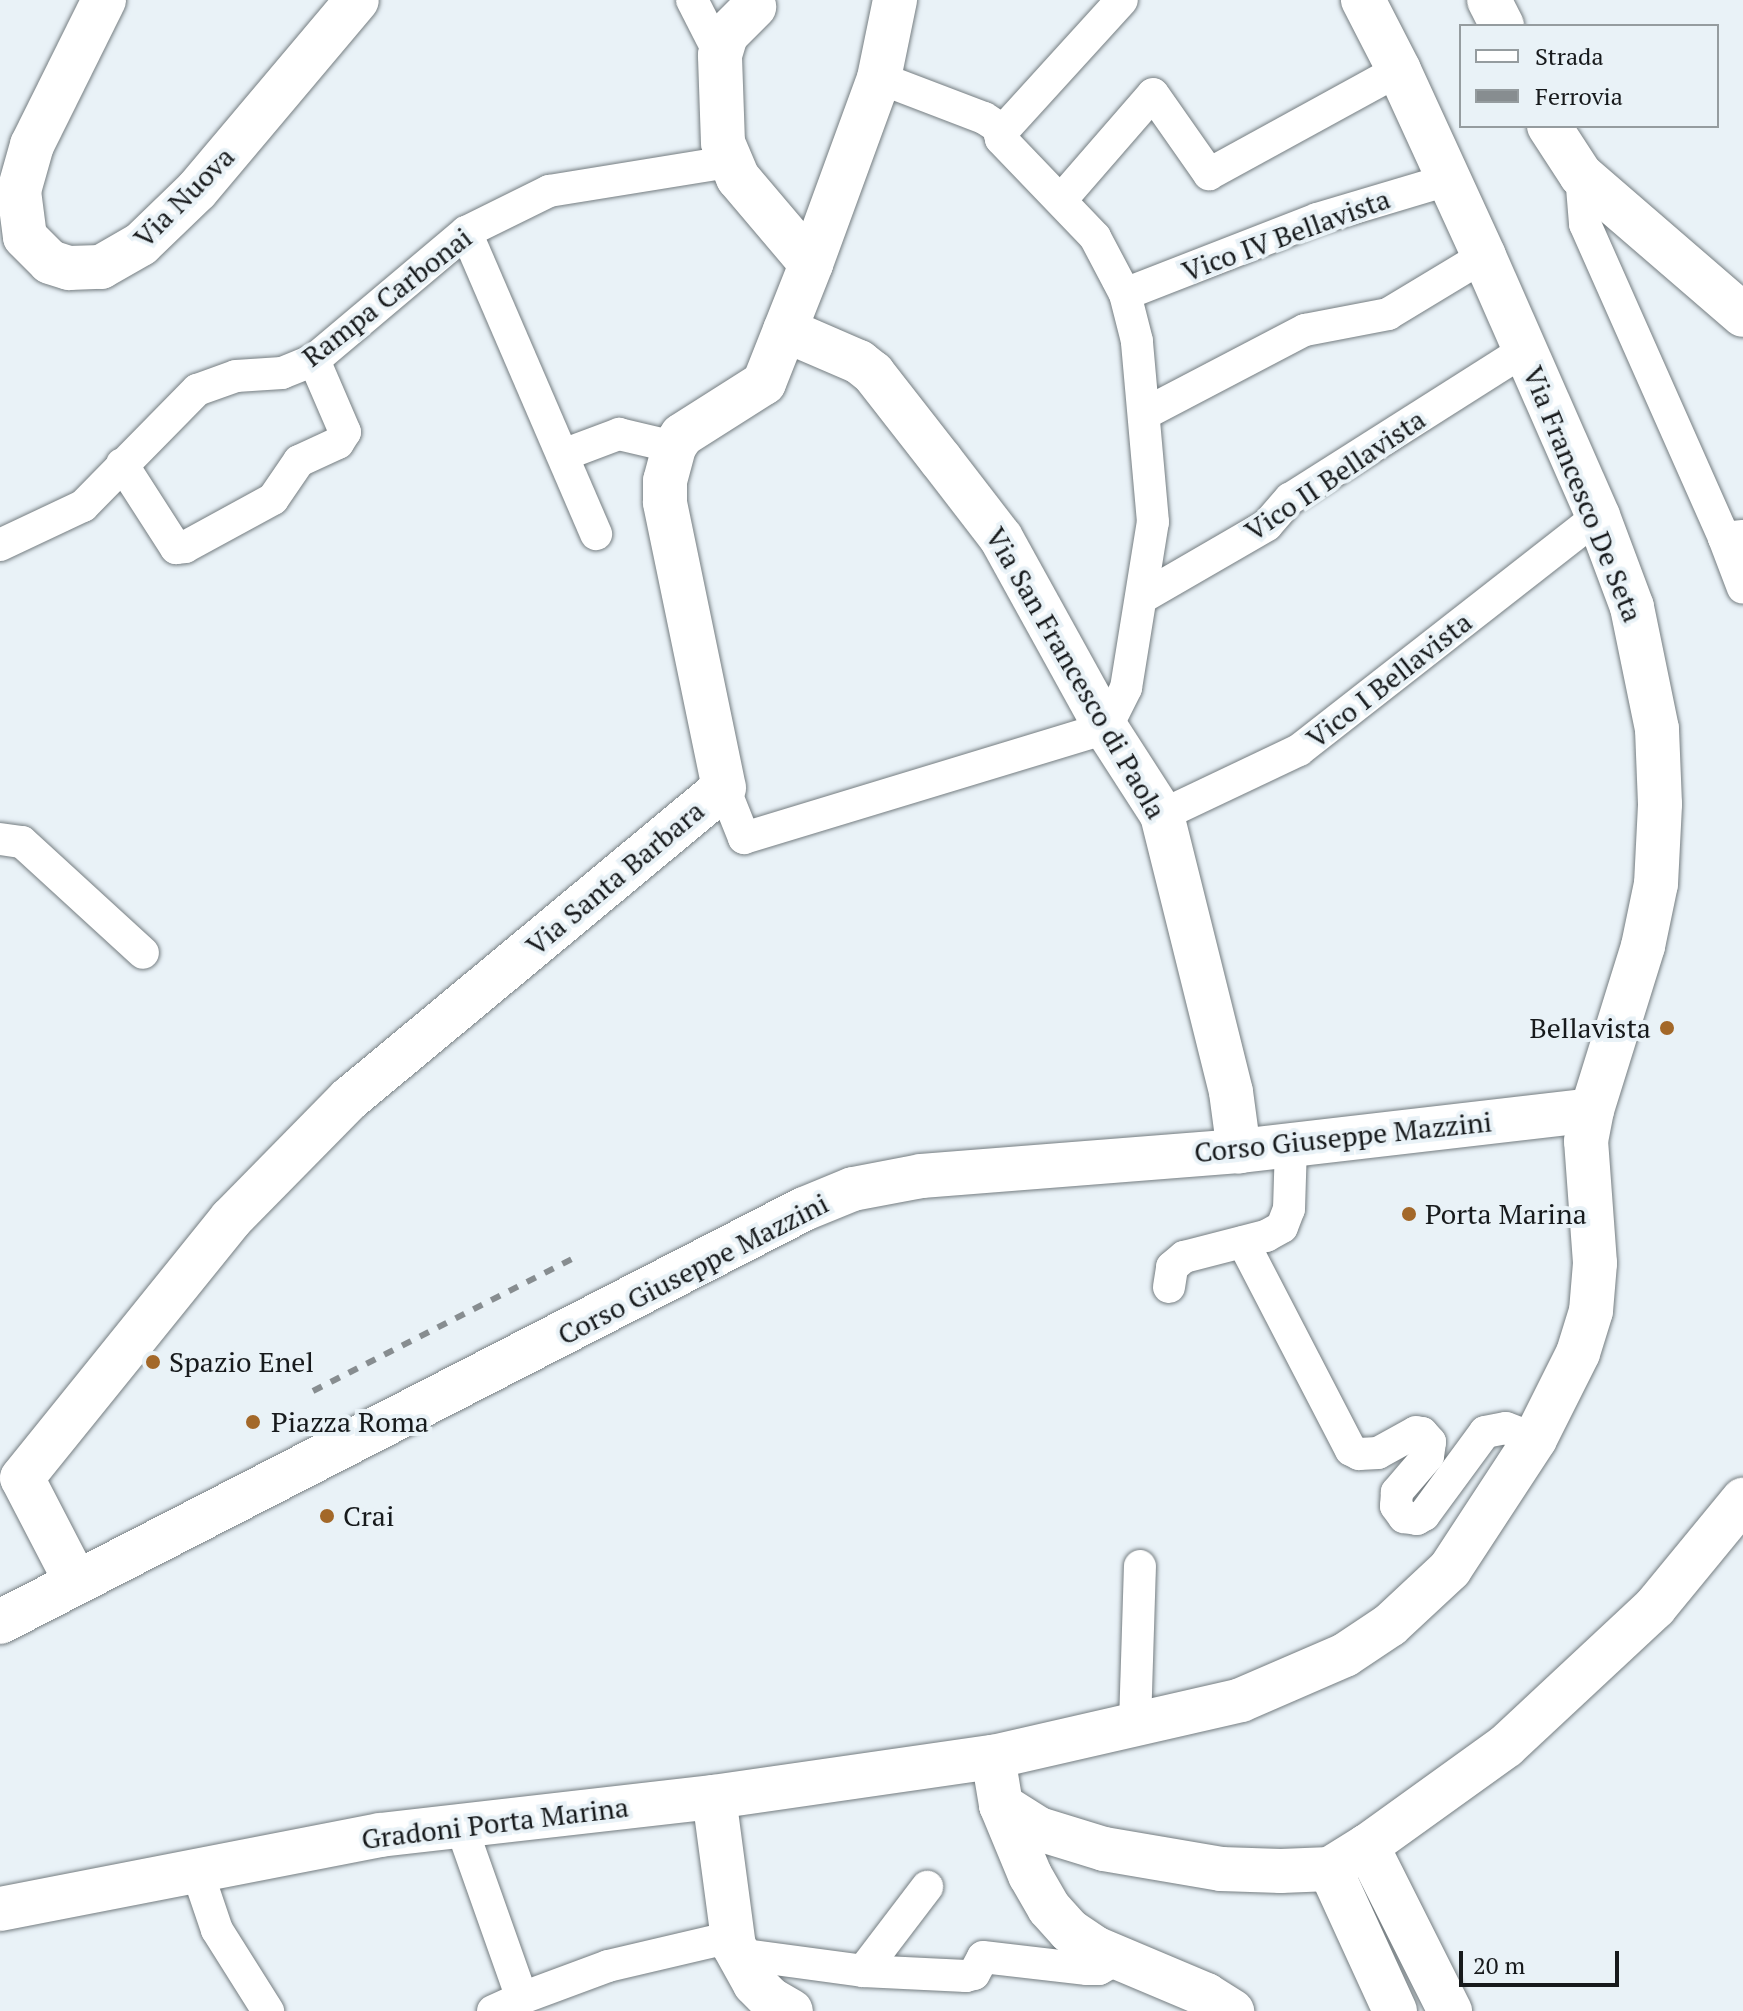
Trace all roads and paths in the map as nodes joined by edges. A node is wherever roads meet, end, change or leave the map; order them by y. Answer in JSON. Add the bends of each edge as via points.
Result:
{"nodes":[{"id":1,"x":104,"y":0,"type":"edge"},
{"id":2,"x":357,"y":0,"type":"edge"},
{"id":3,"x":692,"y":0,"type":"edge"},
{"id":4,"x":895,"y":0,"type":"edge"},
{"id":5,"x":1122,"y":0,"type":"edge"},
{"id":6,"x":1363,"y":0,"type":"edge"},
{"id":7,"x":1489,"y":0,"type":"edge"},
{"id":8,"x":759,"y":4,"type":"edge"},
{"id":9,"x":1501,"y":24,"type":"edge"},
{"id":10,"x":720,"y":55,"type":"junction"},
{"id":11,"x":1399,"y":70,"type":"junction"},
{"id":12,"x":879,"y":78,"type":"junction"},
{"id":13,"x":1550,"y":128,"type":"edge"},
{"id":14,"x":1000,"y":134,"type":"junction"},
{"id":15,"x":729,"y":162,"type":"junction"},
{"id":16,"x":1581,"y":175,"type":"junction"},
{"id":17,"x":1448,"y":180,"type":"junction"},
{"id":18,"x":1061,"y":200,"type":"junction"},
{"id":19,"x":10,"y":228,"type":"edge"},
{"id":20,"x":466,"y":232,"type":"junction"},
{"id":21,"x":1484,"y":256,"type":"junction"},
{"id":22,"x":811,"y":264,"type":"junction"},
{"id":23,"x":1125,"y":294,"type":"junction"},
{"id":24,"x":1743,"y":315,"type":"edge"},
{"id":25,"x":785,"y":330,"type":"junction"},
{"id":26,"x":1525,"y":350,"type":"junction"},
{"id":27,"x":314,"y":360,"type":"junction"},
{"id":28,"x":1144,"y":414,"type":"junction"},
{"id":29,"x":674,"y":447,"type":"junction"},
{"id":30,"x":563,"y":455,"type":"junction"},
{"id":31,"x":122,"y":464,"type":"junction"},
{"id":32,"x":1598,"y":516,"type":"junction"},
{"id":33,"x":596,"y":534,"type":"dead end"},
{"id":34,"x":1733,"y":537,"type":"edge"},
{"id":35,"x":0,"y":545,"type":"edge"},
{"id":36,"x":1743,"y":588,"type":"edge"},
{"id":37,"x":1143,"y":597,"type":"junction"},
{"id":38,"x":1106,"y":728,"type":"junction"},
{"id":39,"x":724,"y":788,"type":"junction"},
{"id":40,"x":1162,"y":815,"type":"junction"},
{"id":41,"x":0,"y":839,"type":"edge"},
{"id":42,"x":143,"y":953,"type":"dead end"},
{"id":43,"x":1592,"y":1110,"type":"junction"},
{"id":44,"x":1291,"y":1145,"type":"junction"},
{"id":45,"x":1239,"y":1151,"type":"junction"},
{"id":46,"x":1243,"y":1242,"type":"junction"},
{"id":47,"x":1169,"y":1287,"type":"dead end"},
{"id":48,"x":1535,"y":1439,"type":"junction"},
{"id":49,"x":11,"y":1468,"type":"edge"},
{"id":50,"x":1743,"y":1500,"type":"edge"},
{"id":51,"x":1140,"y":1566,"type":"dead end"},
{"id":52,"x":76,"y":1582,"type":"junction"},
{"id":53,"x":0,"y":1622,"type":"edge"},
{"id":54,"x":1135,"y":1724,"type":"junction"},
{"id":55,"x":993,"y":1757,"type":"junction"},
{"id":56,"x":714,"y":1797,"type":"junction"},
{"id":57,"x":1001,"y":1805,"type":"junction"},
{"id":58,"x":461,"y":1826,"type":"junction"},
{"id":59,"x":1367,"y":1846,"type":"junction"},
{"id":60,"x":1330,"y":1869,"type":"junction"},
{"id":61,"x":197,"y":1871,"type":"junction"},
{"id":62,"x":927,"y":1887,"type":"dead end"},
{"id":63,"x":0,"y":1909,"type":"edge"},
{"id":64,"x":1119,"y":1958,"type":"junction"},
{"id":65,"x":863,"y":1971,"type":"junction"},
{"id":66,"x":739,"y":1972,"type":"edge"},
{"id":67,"x":1219,"y":2003,"type":"edge"},
{"id":68,"x":508,"y":2004,"type":"edge"},
{"id":69,"x":268,"y":2011,"type":"edge"},
{"id":70,"x":791,"y":2011,"type":"edge"},
{"id":71,"x":1395,"y":2011,"type":"edge"},
{"id":72,"x":1450,"y":2011,"type":"edge"}],
"edges":[{"from":1,"to":19,"type":"street","name":"Via Nuova","via":[[32,145]]},
{"from":2,"to":19,"type":"street","name":"Via Nuova","via":[[197,190],[141,244],[114,262],[87,269],[50,262]]},
{"from":3,"to":10,"type":"lane"},
{"from":4,"to":12,"type":"street"},
{"from":5,"to":14,"type":"lane"},
{"from":6,"to":11,"type":"street","name":"Via Francesco De Seta"},
{"from":7,"to":9,"type":"street"},
{"from":8,"to":10,"type":"street","via":[[726,35]]},
{"from":10,"to":15,"type":"street","via":[[723,143]]},
{"from":11,"to":17,"type":"street","name":"Via Francesco De Seta"},
{"from":11,"to":18,"type":"lane","via":[[1209,174],[1153,94]]},
{"from":12,"to":14,"type":"lane","via":[[984,118]]},
{"from":12,"to":22,"type":"street"},
{"from":13,"to":16,"type":"street"},
{"from":14,"to":18,"type":"lane"},
{"from":15,"to":20,"type":"lane","name":"Rampa Carbonai","via":[[549,191]]},
{"from":15,"to":22,"type":"street"},
{"from":16,"to":24,"type":"street"},
{"from":16,"to":34,"type":"lane","via":[[1585,224]]},
{"from":17,"to":21,"type":"street","name":"Via Francesco De Seta"},
{"from":17,"to":23,"type":"lane","name":"Vico IV Bellavista","via":[[1317,219]]},
{"from":18,"to":23,"type":"lane","via":[[1095,237]]},
{"from":20,"to":27,"type":"lane","name":"Rampa Carbonai"},
{"from":20,"to":30,"type":"lane"},
{"from":21,"to":26,"type":"street","name":"Via Francesco De Seta"},
{"from":21,"to":28,"type":"lane","via":[[1388,314],[1305,330]]},
{"from":22,"to":25,"type":"street"},
{"from":23,"to":28,"type":"lane","via":[[1137,341]]},
{"from":25,"to":29,"type":"street","via":[[764,383],[694,426]]},
{"from":25,"to":38,"type":"street","name":"Via San Francesco di Paola","via":[[873,373],[1001,538]]},
{"from":26,"to":32,"type":"street","name":"Via Francesco De Seta"},
{"from":26,"to":37,"type":"lane","name":"Vico II Bellavista","via":[[1290,499],[1267,525]]},
{"from":27,"to":31,"type":"lane","name":"Rampa Carbonai","via":[[282,373],[209,383]]},
{"from":27,"to":31,"type":"lane","via":[[345,432],[338,443],[299,461],[273,499],[185,547],[176,548]]},
{"from":28,"to":37,"type":"lane","via":[[1153,522]]},
{"from":29,"to":30,"type":"lane","via":[[619,434]]},
{"from":29,"to":39,"type":"street","name":"Via Santa Barbara","via":[[665,502]]},
{"from":30,"to":33,"type":"lane"},
{"from":31,"to":35,"type":"lane","name":"Rampa Carbonai","via":[[83,506]]},
{"from":32,"to":40,"type":"lane","name":"Vico I Bellavista","via":[[1299,750]]},
{"from":32,"to":43,"type":"street","name":"Via Francesco De Seta","via":[[1644,650],[1657,729],[1660,804],[1656,884],[1643,946]]},
{"from":34,"to":36,"type":"lane"},
{"from":37,"to":38,"type":"lane","via":[[1126,688]]},
{"from":38,"to":39,"type":"lane","via":[[744,838]]},
{"from":38,"to":40,"type":"street","name":"Via San Francesco di Paola"},
{"from":39,"to":49,"type":"street","name":"Via Santa Barbara","via":[[349,1099],[231,1219]]},
{"from":40,"to":45,"type":"street","name":"Via San Francesco di Paola","via":[[1231,1092]]},
{"from":41,"to":42,"type":"lane","via":[[22,842]]},
{"from":43,"to":44,"type":"street","name":"Corso Giuseppe Mazzini"},
{"from":43,"to":48,"type":"street","name":"Via Francesco De Seta","via":[[1586,1141],[1595,1263],[1591,1311],[1578,1353]]},
{"from":44,"to":45,"type":"street","name":"Corso Giuseppe Mazzini"},
{"from":44,"to":46,"type":"lane","via":[[1287,1219],[1275,1232]]},
{"from":45,"to":52,"type":"street","name":"Corso Giuseppe Mazzini","via":[[921,1176],[853,1189],[804,1209]]},
{"from":46,"to":47,"type":"lane","via":[[1184,1257],[1172,1267]]},
{"from":46,"to":48,"type":"lane","via":[[1351,1450],[1378,1453],[1416,1432],[1430,1442],[1428,1456],[1397,1492],[1396,1506],[1404,1517],[1424,1515],[1485,1432],[1506,1428]]},
{"from":48,"to":54,"type":"street","name":"Gradoni Porta Marina","via":[[1450,1569],[1390,1625],[1345,1655],[1241,1700]]},
{"from":49,"to":52,"type":"street"},
{"from":50,"to":59,"type":"street","via":[[1655,1607],[1506,1746]]},
{"from":51,"to":54,"type":"lane"},
{"from":52,"to":53,"type":"street","name":"Corso Giuseppe Mazzini"},
{"from":54,"to":55,"type":"street","name":"Gradoni Porta Marina"},
{"from":55,"to":56,"type":"street","name":"Gradoni Porta Marina"},
{"from":55,"to":57,"type":"street"},
{"from":56,"to":58,"type":"street","name":"Gradoni Porta Marina"},
{"from":56,"to":66,"type":"street"},
{"from":57,"to":60,"type":"street","via":[[1039,1829],[1152,1860],[1221,1869]]},
{"from":57,"to":64,"type":"street","via":[[1049,1908],[1070,1931]]},
{"from":58,"to":61,"type":"street","name":"Gradoni Porta Marina","via":[[380,1835]]},
{"from":58,"to":68,"type":"lane"},
{"from":59,"to":60,"type":"street"},
{"from":59,"to":72,"type":"street"},
{"from":60,"to":71,"type":"street"},
{"from":61,"to":63,"type":"street","name":"Gradoni Porta Marina"},
{"from":61,"to":69,"type":"lane","via":[[217,1930]]},
{"from":62,"to":65,"type":"lane"},
{"from":64,"to":65,"type":"lane","via":[[1087,1969],[983,1957],[974,1974],[966,1976]]},
{"from":64,"to":67,"type":"street"},
{"from":65,"to":66,"type":"lane"},
{"from":66,"to":68,"type":"lane","via":[[608,1966]]},
{"from":66,"to":70,"type":"street"}]}
